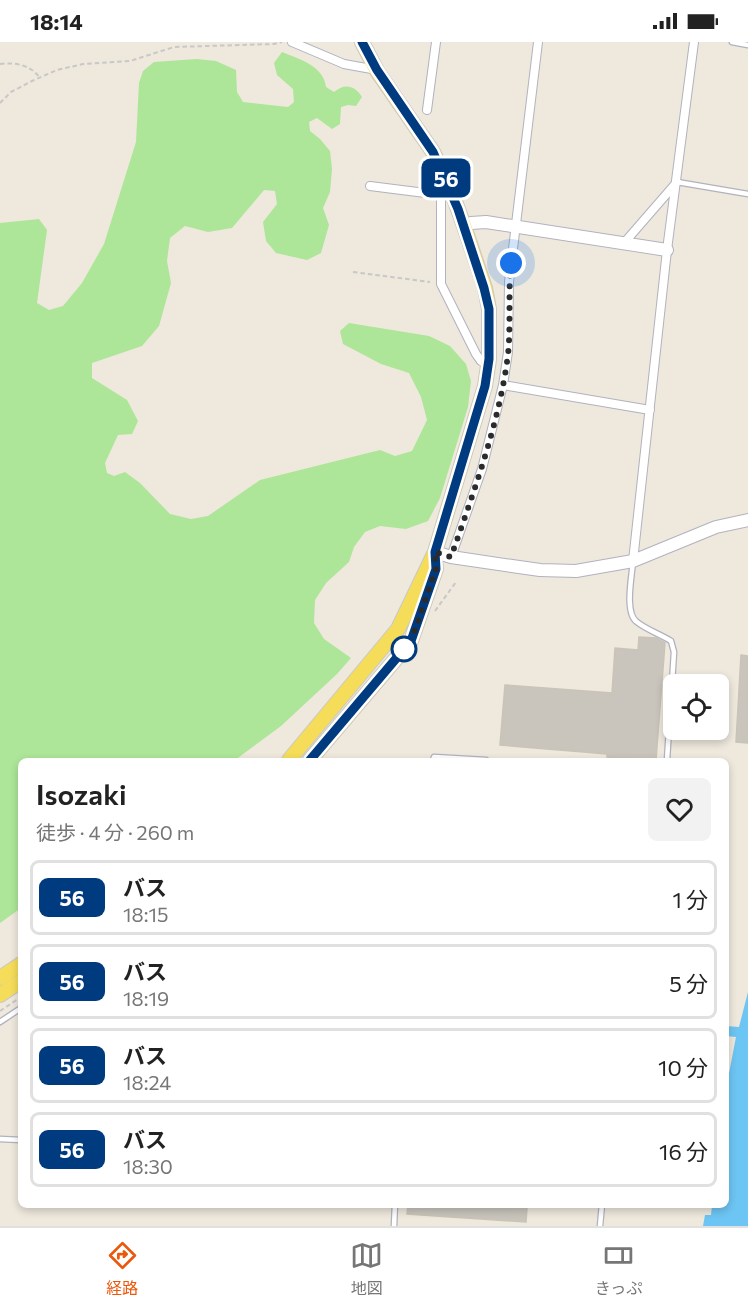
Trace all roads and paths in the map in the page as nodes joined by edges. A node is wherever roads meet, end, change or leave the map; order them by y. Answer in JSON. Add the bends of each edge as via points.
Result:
{"nodes":[{"id":1,"x":282,"y":42,"type":"edge"},
{"id":2,"x":292,"y":42,"type":"edge"},
{"id":3,"x":362,"y":42,"type":"edge"},
{"id":4,"x":436,"y":42,"type":"edge"},
{"id":5,"x":538,"y":42,"type":"edge"},
{"id":6,"x":694,"y":42,"type":"edge"},
{"id":7,"x":732,"y":42,"type":"edge"},
{"id":8,"x":748,"y":45,"type":"edge"},
{"id":9,"x":309,"y":46,"type":"edge"},
{"id":10,"x":0,"y":64,"type":"edge"},
{"id":11,"x":377,"y":70,"type":"junction"},
{"id":12,"x":40,"y":78,"type":"junction"},
{"id":13,"x":0,"y":103,"type":"edge"},
{"id":14,"x":427,"y":110,"type":"dead end"},
{"id":15,"x":677,"y":182,"type":"junction"},
{"id":16,"x":370,"y":186,"type":"dead end"},
{"id":17,"x":446,"y":193,"type":"junction"},
{"id":18,"x":748,"y":194,"type":"edge"},
{"id":19,"x":464,"y":226,"type":"junction"},
{"id":20,"x":515,"y":226,"type":"junction"},
{"id":21,"x":624,"y":243,"type":"junction"},
{"id":22,"x":667,"y":250,"type":"junction"},
{"id":23,"x":353,"y":272,"type":"dead end"},
{"id":24,"x":441,"y":284,"type":"junction"},
{"id":25,"x":488,"y":364,"type":"junction"},
{"id":26,"x":503,"y":385,"type":"junction"},
{"id":27,"x":650,"y":410,"type":"junction"},
{"id":28,"x":748,"y":520,"type":"edge"},
{"id":29,"x":435,"y":552,"type":"junction"},
{"id":30,"x":451,"y":557,"type":"junction"},
{"id":31,"x":633,"y":561,"type":"junction"},
{"id":32,"x":291,"y":758,"type":"edge"},
{"id":33,"x":312,"y":758,"type":"edge"},
{"id":34,"x":434,"y":758,"type":"edge"},
{"id":35,"x":451,"y":758,"type":"edge"},
{"id":36,"x":667,"y":758,"type":"edge"},
{"id":37,"x":18,"y":966,"type":"edge"},
{"id":38,"x":0,"y":978,"type":"edge"},
{"id":39,"x":18,"y":983,"type":"edge"},
{"id":40,"x":0,"y":995,"type":"edge"},
{"id":41,"x":18,"y":1010,"type":"edge"},
{"id":42,"x":0,"y":1022,"type":"edge"},
{"id":43,"x":0,"y":1139,"type":"edge"},
{"id":44,"x":18,"y":1140,"type":"edge"},
{"id":45,"x":395,"y":1208,"type":"edge"},
{"id":46,"x":602,"y":1208,"type":"edge"},
{"id":47,"x":394,"y":1226,"type":"edge"},
{"id":48,"x":600,"y":1226,"type":"edge"}],
"edges":[{"from":1,"to":12,"type":"path","via":[[174,47],[130,61],[57,70]]},
{"from":2,"to":9,"type":"street"},
{"from":3,"to":11,"type":"main road"},
{"from":4,"to":14,"type":"street"},
{"from":5,"to":20,"type":"street"},
{"from":6,"to":15,"type":"street"},
{"from":7,"to":8,"type":"lane"},
{"from":9,"to":11,"type":"street","via":[[344,64]]},
{"from":10,"to":12,"type":"path","via":[[34,69]]},
{"from":11,"to":17,"type":"main road","via":[[433,152]]},
{"from":12,"to":13,"type":"path","via":[[11,92]]},
{"from":15,"to":18,"type":"lane"},
{"from":15,"to":21,"type":"street"},
{"from":15,"to":22,"type":"street"},
{"from":16,"to":17,"type":"street"},
{"from":17,"to":19,"type":"main road"},
{"from":17,"to":24,"type":"street"},
{"from":19,"to":20,"type":"street","via":[[479,222]]},
{"from":19,"to":25,"type":"main road","via":[[489,309]]},
{"from":20,"to":21,"type":"street"},
{"from":20,"to":26,"type":"street"},
{"from":21,"to":22,"type":"street"},
{"from":22,"to":27,"type":"street"},
{"from":23,"to":24,"type":"path"},
{"from":24,"to":25,"type":"street","via":[[476,354]]},
{"from":25,"to":29,"type":"main road","via":[[485,386]]},
{"from":26,"to":27,"type":"street"},
{"from":26,"to":30,"type":"street","via":[[482,469]]},
{"from":27,"to":31,"type":"street"},
{"from":28,"to":31,"type":"street","via":[[716,527]]},
{"from":29,"to":30,"type":"street"},
{"from":29,"to":32,"type":"main road","via":[[398,629]]},
{"from":29,"to":33,"type":"main road","via":[[436,569],[411,641]]},
{"from":30,"to":31,"type":"street","via":[[576,572]]},
{"from":31,"to":36,"type":"lane","via":[[631,615],[670,641],[674,652]]},
{"from":34,"to":35,"type":"lane"},
{"from":37,"to":38,"type":"main road"},
{"from":39,"to":40,"type":"main road"},
{"from":41,"to":42,"type":"lane"},
{"from":43,"to":44,"type":"lane"},
{"from":45,"to":47,"type":"lane"},
{"from":46,"to":48,"type":"lane"}]}
